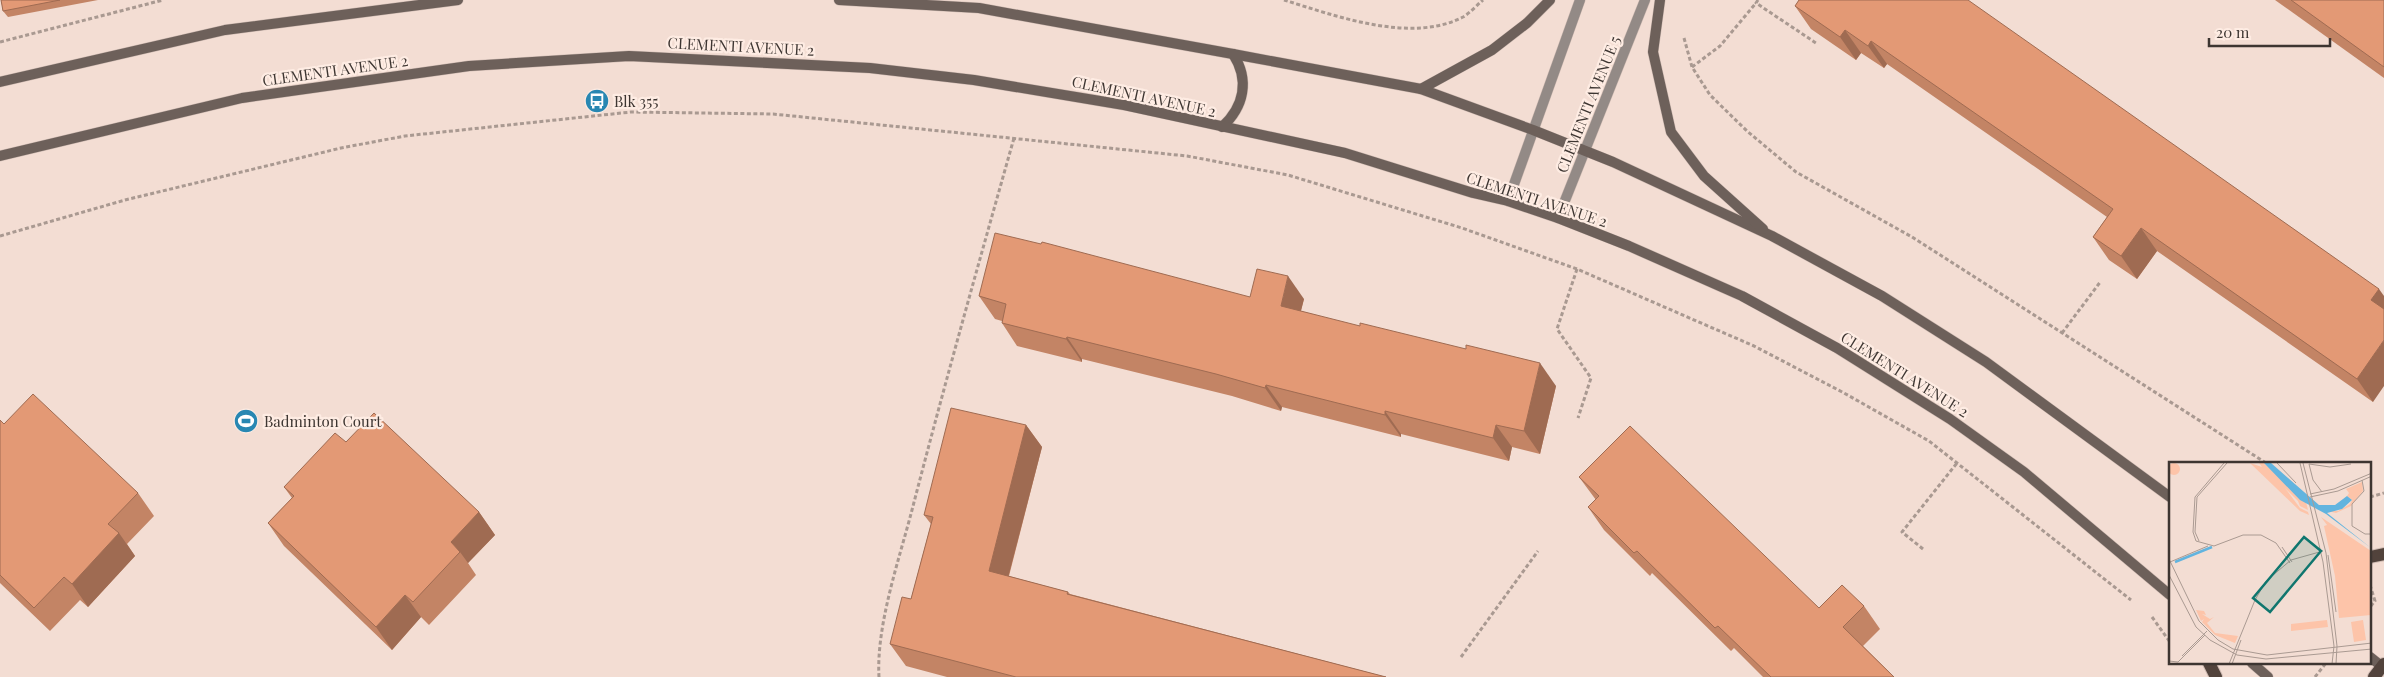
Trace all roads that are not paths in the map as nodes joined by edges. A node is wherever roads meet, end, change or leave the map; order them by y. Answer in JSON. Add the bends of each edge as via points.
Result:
{"nodes":[{"id":1,"x":458,"y":0,"type":"edge"},
{"id":2,"x":839,"y":0,"type":"edge"},
{"id":3,"x":1550,"y":0,"type":"edge"},
{"id":4,"x":1580,"y":0,"type":"edge"},
{"id":5,"x":1645,"y":0,"type":"edge"},
{"id":6,"x":1660,"y":0,"type":"edge"},
{"id":7,"x":1233,"y":54,"type":"junction"},
{"id":8,"x":0,"y":82,"type":"edge"},
{"id":9,"x":1421,"y":89,"type":"junction"},
{"id":10,"x":1222,"y":128,"type":"junction"},
{"id":11,"x":1534,"y":130,"type":"junction"},
{"id":12,"x":1586,"y":151,"type":"junction"},
{"id":13,"x":0,"y":156,"type":"edge"},
{"id":14,"x":1508,"y":202,"type":"junction"},
{"id":15,"x":1558,"y":218,"type":"junction"},
{"id":16,"x":1772,"y":236,"type":"junction"},
{"id":17,"x":2169,"y":496,"type":"edge"},
{"id":18,"x":2169,"y":594,"type":"edge"},
{"id":19,"x":2372,"y":658,"type":"edge"},
{"id":20,"x":2210,"y":664,"type":"edge"},
{"id":21,"x":2253,"y":664,"type":"edge"},
{"id":22,"x":2383,"y":666,"type":"edge"},
{"id":23,"x":2216,"y":677,"type":"edge"},
{"id":24,"x":2268,"y":677,"type":"edge"},
{"id":25,"x":2374,"y":677,"type":"edge"}],
"edges":[{"from":1,"to":8,"type":"main road","via":[[225,30]]},
{"from":2,"to":7,"type":"main road","via":[[974,7]]},
{"from":3,"to":9,"type":"main road","via":[[1492,50]]},
{"from":4,"to":11,"type":"street"},
{"from":5,"to":12,"type":"street","name":"CLEMENTI AVENUE 5"},
{"from":6,"to":16,"type":"main road","via":[[1653,52],[1672,132],[1704,176]]},
{"from":7,"to":9,"type":"main road"},
{"from":7,"to":10,"type":"main road","via":[[1240,65],[1242,93],[1234,117]]},
{"from":9,"to":11,"type":"main road"},
{"from":10,"to":13,"type":"main road","name":"CLEMENTI AVENUE 2","via":[[1124,105],[974,80],[870,68],[628,56],[469,66],[242,98]]},
{"from":10,"to":14,"type":"main road","name":"CLEMENTI AVENUE 2","via":[[1345,153]]},
{"from":11,"to":12,"type":"main road"},
{"from":11,"to":14,"type":"street"},
{"from":12,"to":15,"type":"street","name":"CLEMENTI AVENUE 5"},
{"from":12,"to":16,"type":"main road"},
{"from":14,"to":15,"type":"main road","name":"CLEMENTI AVENUE 2"},
{"from":15,"to":18,"type":"main road","name":"CLEMENTI AVENUE 2","via":[[1742,296],[1838,348],[1950,419],[2024,472]]},
{"from":16,"to":17,"type":"main road","via":[[1882,296],[1986,362]]},
{"from":19,"to":22,"type":"main road"},
{"from":20,"to":23,"type":"main road"},
{"from":21,"to":24,"type":"main road"},
{"from":22,"to":25,"type":"main road"}]}
